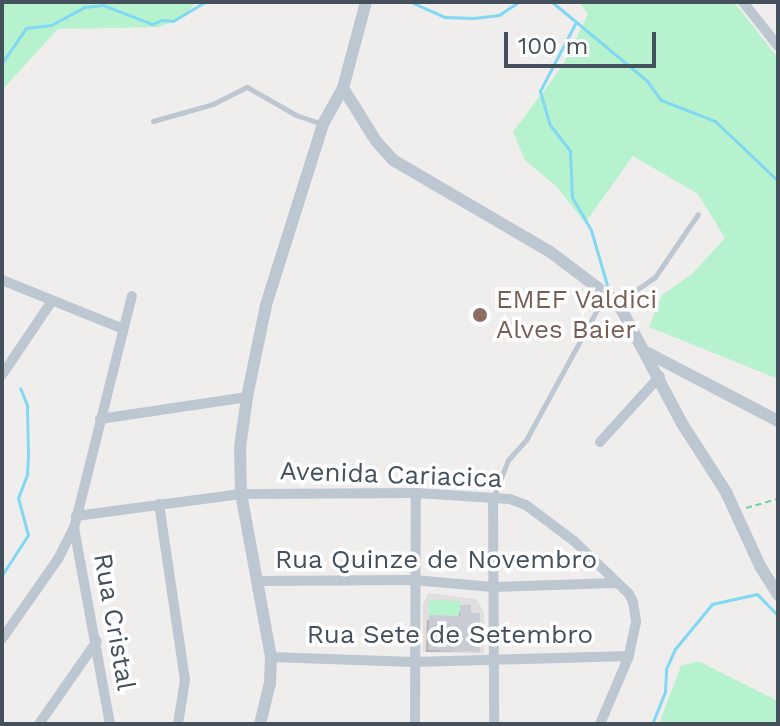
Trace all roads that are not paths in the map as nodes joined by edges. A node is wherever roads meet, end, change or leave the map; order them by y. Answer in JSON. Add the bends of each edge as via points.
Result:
{"nodes":[{"id":1,"x":366,"y":2,"type":"edge"},
{"id":2,"x":743,"y":2,"type":"edge"},
{"id":3,"x":778,"y":46,"type":"edge"},
{"id":4,"x":343,"y":88,"type":"junction"},
{"id":5,"x":153,"y":121,"type":"dead end"},
{"id":6,"x":323,"y":124,"type":"junction"},
{"id":7,"x":698,"y":214,"type":"dead end"},
{"id":8,"x":2,"y":280,"type":"edge"},
{"id":9,"x":607,"y":291,"type":"junction"},
{"id":10,"x":132,"y":296,"type":"dead end"},
{"id":11,"x":52,"y":301,"type":"junction"},
{"id":12,"x":618,"y":303,"type":"junction"},
{"id":13,"x":121,"y":328,"type":"junction"},
{"id":14,"x":648,"y":353,"type":"junction"},
{"id":15,"x":2,"y":375,"type":"edge"},
{"id":16,"x":660,"y":376,"type":"junction"},
{"id":17,"x":247,"y":397,"type":"junction"},
{"id":18,"x":100,"y":419,"type":"junction"},
{"id":19,"x":778,"y":421,"type":"edge"},
{"id":20,"x":600,"y":442,"type":"dead end"},
{"id":21,"x":416,"y":493,"type":"junction"},
{"id":22,"x":241,"y":494,"type":"junction"},
{"id":23,"x":493,"y":498,"type":"junction"},
{"id":24,"x":159,"y":504,"type":"junction"},
{"id":25,"x":75,"y":522,"type":"junction"},
{"id":26,"x":414,"y":580,"type":"junction"},
{"id":27,"x":256,"y":581,"type":"junction"},
{"id":28,"x":616,"y":583,"type":"junction"},
{"id":29,"x":493,"y":587,"type":"junction"},
{"id":30,"x":778,"y":595,"type":"edge"},
{"id":31,"x":2,"y":639,"type":"edge"},
{"id":32,"x":97,"y":641,"type":"junction"},
{"id":33,"x":629,"y":656,"type":"junction"},
{"id":34,"x":271,"y":657,"type":"junction"},
{"id":35,"x":492,"y":660,"type":"junction"},
{"id":36,"x":414,"y":662,"type":"junction"},
{"id":37,"x":39,"y":724,"type":"edge"},
{"id":38,"x":110,"y":724,"type":"edge"},
{"id":39,"x":178,"y":724,"type":"edge"},
{"id":40,"x":260,"y":724,"type":"edge"},
{"id":41,"x":415,"y":724,"type":"edge"},
{"id":42,"x":494,"y":724,"type":"edge"},
{"id":43,"x":600,"y":724,"type":"edge"}],
"edges":[{"from":1,"to":4,"type":"street"},
{"from":2,"to":3,"type":"street"},
{"from":4,"to":6,"type":"street"},
{"from":4,"to":9,"type":"street","via":[[393,160]]},
{"from":5,"to":6,"type":"lane","via":[[213,104],[247,87]]},
{"from":6,"to":17,"type":"street","via":[[262,320]]},
{"from":7,"to":12,"type":"lane","via":[[655,277]]},
{"from":8,"to":11,"type":"street"},
{"from":9,"to":12,"type":"street"},
{"from":9,"to":23,"type":"lane","via":[[526,440],[508,460]]},
{"from":10,"to":13,"type":"street"},
{"from":11,"to":13,"type":"street"},
{"from":11,"to":15,"type":"street"},
{"from":12,"to":14,"type":"street"},
{"from":13,"to":18,"type":"street"},
{"from":14,"to":16,"type":"street"},
{"from":14,"to":19,"type":"street"},
{"from":16,"to":20,"type":"street"},
{"from":16,"to":30,"type":"street"},
{"from":17,"to":18,"type":"street"},
{"from":17,"to":22,"type":"street"},
{"from":18,"to":25,"type":"street"},
{"from":21,"to":22,"type":"street","name":"Avenida Cariacica"},
{"from":21,"to":23,"type":"street","name":"Avenida Cariacica"},
{"from":21,"to":26,"type":"street"},
{"from":22,"to":24,"type":"street","name":"Avenida Cariacica"},
{"from":22,"to":27,"type":"street"},
{"from":23,"to":28,"type":"street","name":"Avenida Cariacica","via":[[510,499],[542,514]]},
{"from":23,"to":29,"type":"street"},
{"from":24,"to":25,"type":"street","name":"Avenida Cariacica"},
{"from":24,"to":39,"type":"street","via":[[185,680]]},
{"from":25,"to":31,"type":"street","via":[[58,559]]},
{"from":25,"to":32,"type":"street","name":"Rua Cristal"},
{"from":26,"to":27,"type":"street","name":"Rua Quinze de Novembro"},
{"from":26,"to":29,"type":"street","name":"Rua Quinze de Novembro"},
{"from":26,"to":36,"type":"street"},
{"from":27,"to":34,"type":"street"},
{"from":28,"to":29,"type":"street","name":"Rua Quinze de Novembro"},
{"from":28,"to":33,"type":"street","name":"Avenida Cariacica","via":[[629,594],[636,612]]},
{"from":29,"to":35,"type":"street"},
{"from":32,"to":37,"type":"street"},
{"from":32,"to":38,"type":"street","name":"Rua Cristal"},
{"from":33,"to":35,"type":"street","name":"Rua Sete de Setembro"},
{"from":33,"to":43,"type":"street","name":"Avenida Cariacica"},
{"from":34,"to":36,"type":"street","name":"Rua Sete de Setembro"},
{"from":34,"to":40,"type":"street"},
{"from":35,"to":36,"type":"street","name":"Rua Sete de Setembro"},
{"from":35,"to":42,"type":"street"},
{"from":36,"to":41,"type":"street"}]}
